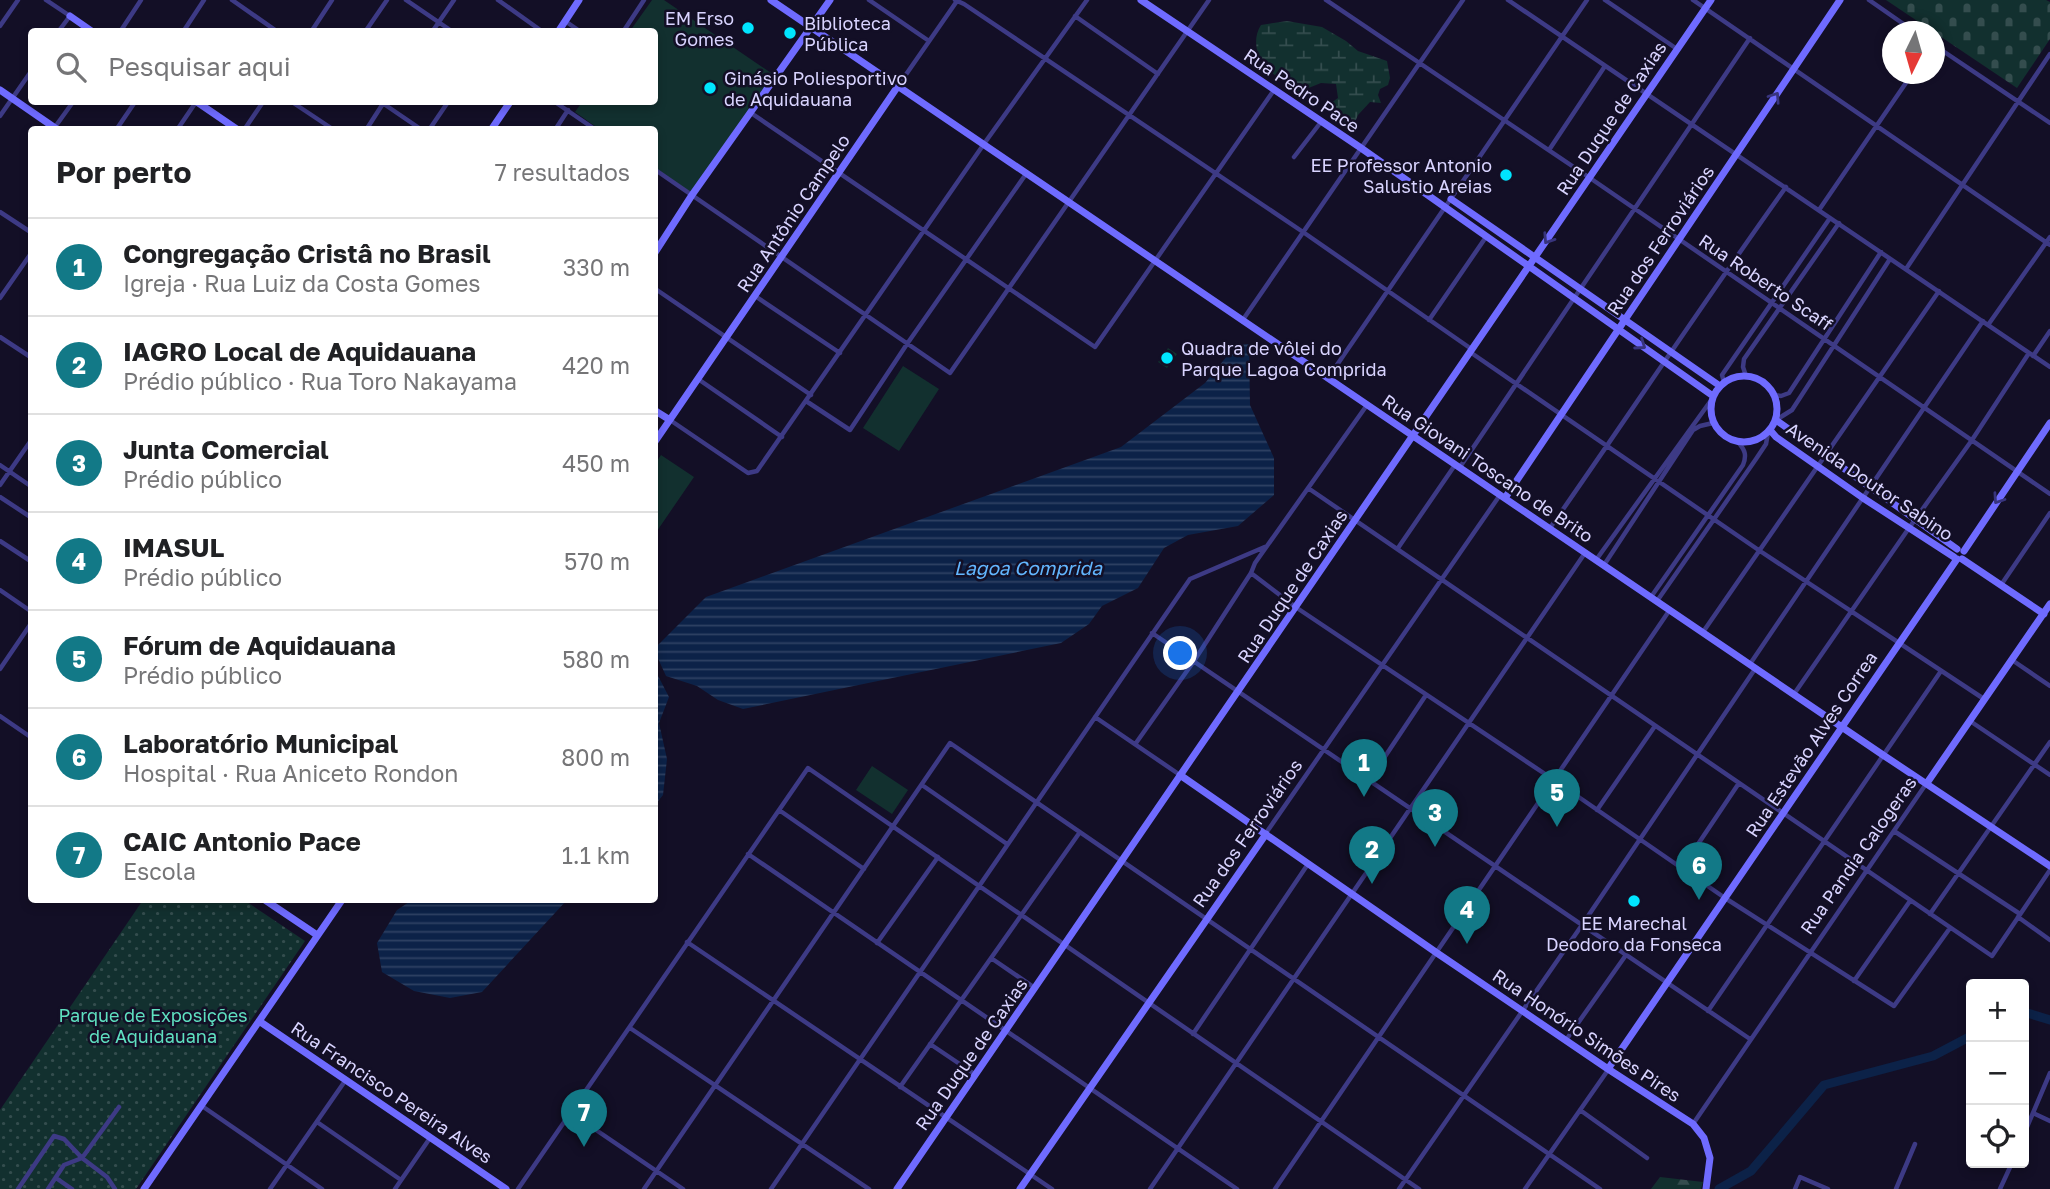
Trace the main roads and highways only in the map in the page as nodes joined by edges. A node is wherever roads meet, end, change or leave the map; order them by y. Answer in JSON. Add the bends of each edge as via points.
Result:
{"nodes":[{"id":1,"x":579,"y":0,"type":"edge"},
{"id":2,"x":771,"y":0,"type":"edge"},
{"id":3,"x":830,"y":0,"type":"edge"},
{"id":4,"x":1141,"y":0,"type":"edge"},
{"id":5,"x":1711,"y":0,"type":"edge"},
{"id":6,"x":1840,"y":0,"type":"edge"},
{"id":7,"x":69,"y":16,"type":"road end"},
{"id":8,"x":811,"y":27,"type":"junction"},
{"id":9,"x":87,"y":28,"type":"edge"},
{"id":10,"x":561,"y":28,"type":"edge"},
{"id":11,"x":898,"y":86,"type":"junction"},
{"id":12,"x":0,"y":90,"type":"edge"},
{"id":13,"x":202,"y":105,"type":"edge"},
{"id":14,"x":508,"y":105,"type":"edge"},
{"id":15,"x":54,"y":126,"type":"edge"},
{"id":16,"x":235,"y":126,"type":"edge"},
{"id":17,"x":494,"y":126,"type":"edge"},
{"id":18,"x":1451,"y":199,"type":"road end"},
{"id":19,"x":658,"y":249,"type":"edge"},
{"id":20,"x":1536,"y":258,"type":"junction"},
{"id":21,"x":1529,"y":266,"type":"junction"},
{"id":22,"x":1625,"y":320,"type":"junction"},
{"id":23,"x":1619,"y":329,"type":"junction"},
{"id":24,"x":1722,"y":384,"type":"junction"},
{"id":25,"x":1713,"y":397,"type":"junction"},
{"id":26,"x":658,"y":412,"type":"edge"},
{"id":27,"x":670,"y":420,"type":"junction"},
{"id":28,"x":1776,"y":420,"type":"junction"},
{"id":29,"x":2050,"y":423,"type":"edge"},
{"id":30,"x":1769,"y":431,"type":"junction"},
{"id":31,"x":1413,"y":436,"type":"junction"},
{"id":32,"x":658,"y":437,"type":"edge"},
{"id":33,"x":1502,"y":496,"type":"junction"},
{"id":34,"x":1959,"y":554,"type":"junction"},
{"id":35,"x":2050,"y":604,"type":"edge"},
{"id":36,"x":2043,"y":614,"type":"junction"},
{"id":37,"x":1843,"y":726,"type":"junction"},
{"id":38,"x":1180,"y":775,"type":"junction"},
{"id":39,"x":1927,"y":783,"type":"junction"},
{"id":40,"x":1266,"y":834,"type":"junction"},
{"id":41,"x":2050,"y":868,"type":"edge"},
{"id":42,"x":269,"y":903,"type":"edge"},
{"id":43,"x":340,"y":903,"type":"edge"},
{"id":44,"x":317,"y":935,"type":"junction"},
{"id":45,"x":259,"y":1021,"type":"junction"},
{"id":46,"x":1608,"y":1069,"type":"junction"},
{"id":47,"x":144,"y":1189,"type":"edge"},
{"id":48,"x":506,"y":1189,"type":"edge"},
{"id":49,"x":897,"y":1189,"type":"edge"},
{"id":50,"x":1020,"y":1189,"type":"edge"},
{"id":51,"x":1706,"y":1189,"type":"edge"}],
"edges":[{"from":1,"to":10,"type":"main road"},
{"from":2,"to":8,"type":"main road","name":"Rua Giovani Toscano de Brito"},
{"from":3,"to":8,"type":"main road"},
{"from":4,"to":21,"type":"main road","name":"Rua Pedro Pace"},
{"from":5,"to":20,"type":"main road","name":"Rua Duque de Caxias","one_way":true},
{"from":22,"to":6,"type":"main road","name":"Rua dos Ferroviários","one_way":true},
{"from":7,"to":9,"type":"main road"},
{"from":8,"to":11,"type":"main road","name":"Rua Giovani Toscano de Brito"},
{"from":8,"to":19,"type":"main road"},
{"from":11,"to":27,"type":"main road","name":"Rua Antônio Campelo"},
{"from":11,"to":31,"type":"main road","name":"Rua Giovani Toscano de Brito"},
{"from":12,"to":15,"type":"main road"},
{"from":13,"to":16,"type":"main road"},
{"from":14,"to":17,"type":"main road"},
{"from":18,"to":20,"type":"main road"},
{"from":20,"to":21,"type":"main road","name":"Rua Duque de Caxias"},
{"from":20,"to":22,"type":"main road"},
{"from":21,"to":23,"type":"main road"},
{"from":21,"to":31,"type":"main road","name":"Rua Duque de Caxias"},
{"from":22,"to":23,"type":"main road","name":"Rua dos Ferroviários"},
{"from":22,"to":24,"type":"main road"},
{"from":23,"to":25,"type":"main road","one_way":true},
{"from":23,"to":33,"type":"main road","name":"Rua dos Ferroviários"},
{"from":24,"to":25,"type":"main road"},
{"from":24,"to":28,"type":"main road","via":[[1738,376],[1763,382],[1774,395]]},
{"from":25,"to":30,"type":"main road","via":[[1713,422],[1728,438],[1749,442]]},
{"from":26,"to":27,"type":"main road"},
{"from":27,"to":32,"type":"main road","name":"Rua Antônio Campelo"},
{"from":28,"to":30,"type":"main road"},
{"from":28,"to":34,"type":"main road","name":"Avenida Doutor Sabino","via":[[1916,518]]},
{"from":29,"to":34,"type":"main road","name":"Rua Estevão Alves Correa","one_way":true},
{"from":30,"to":34,"type":"main road","name":"Avenida Doutor Sabino","via":[[1909,528]]},
{"from":31,"to":33,"type":"main road","name":"Rua Giovani Toscano de Brito"},
{"from":31,"to":38,"type":"main road","name":"Rua Duque de Caxias"},
{"from":33,"to":37,"type":"main road","name":"Rua Giovani Toscano de Brito"},
{"from":34,"to":36,"type":"main road","name":"Avenida Doutor Sabino"},
{"from":34,"to":37,"type":"main road","name":"Rua Estevão Alves Correa"},
{"from":35,"to":36,"type":"main road","name":"Rua Pandia Calogeras"},
{"from":36,"to":39,"type":"main road","name":"Rua Pandia Calogeras"},
{"from":37,"to":39,"type":"main road","name":"Rua Giovani Toscano de Brito"},
{"from":37,"to":46,"type":"main road","name":"Rua Estevão Alves Correa"},
{"from":38,"to":40,"type":"main road","name":"Rua Honório Simões Pires"},
{"from":38,"to":49,"type":"main road","name":"Rua Duque de Caxias"},
{"from":39,"to":41,"type":"main road","name":"Rua Giovani Toscano de Brito"},
{"from":40,"to":46,"type":"main road","name":"Rua Honório Simões Pires"},
{"from":40,"to":50,"type":"main road","name":"Rua dos Ferroviários"},
{"from":42,"to":44,"type":"main road"},
{"from":43,"to":44,"type":"main road"},
{"from":44,"to":45,"type":"main road"},
{"from":45,"to":47,"type":"main road"},
{"from":45,"to":48,"type":"main road","name":"Rua Francisco Pereira Alves"},
{"from":46,"to":51,"type":"main road","name":"Rua Honório Simões Pires","via":[[1693,1124],[1704,1138],[1710,1158]]}]}
